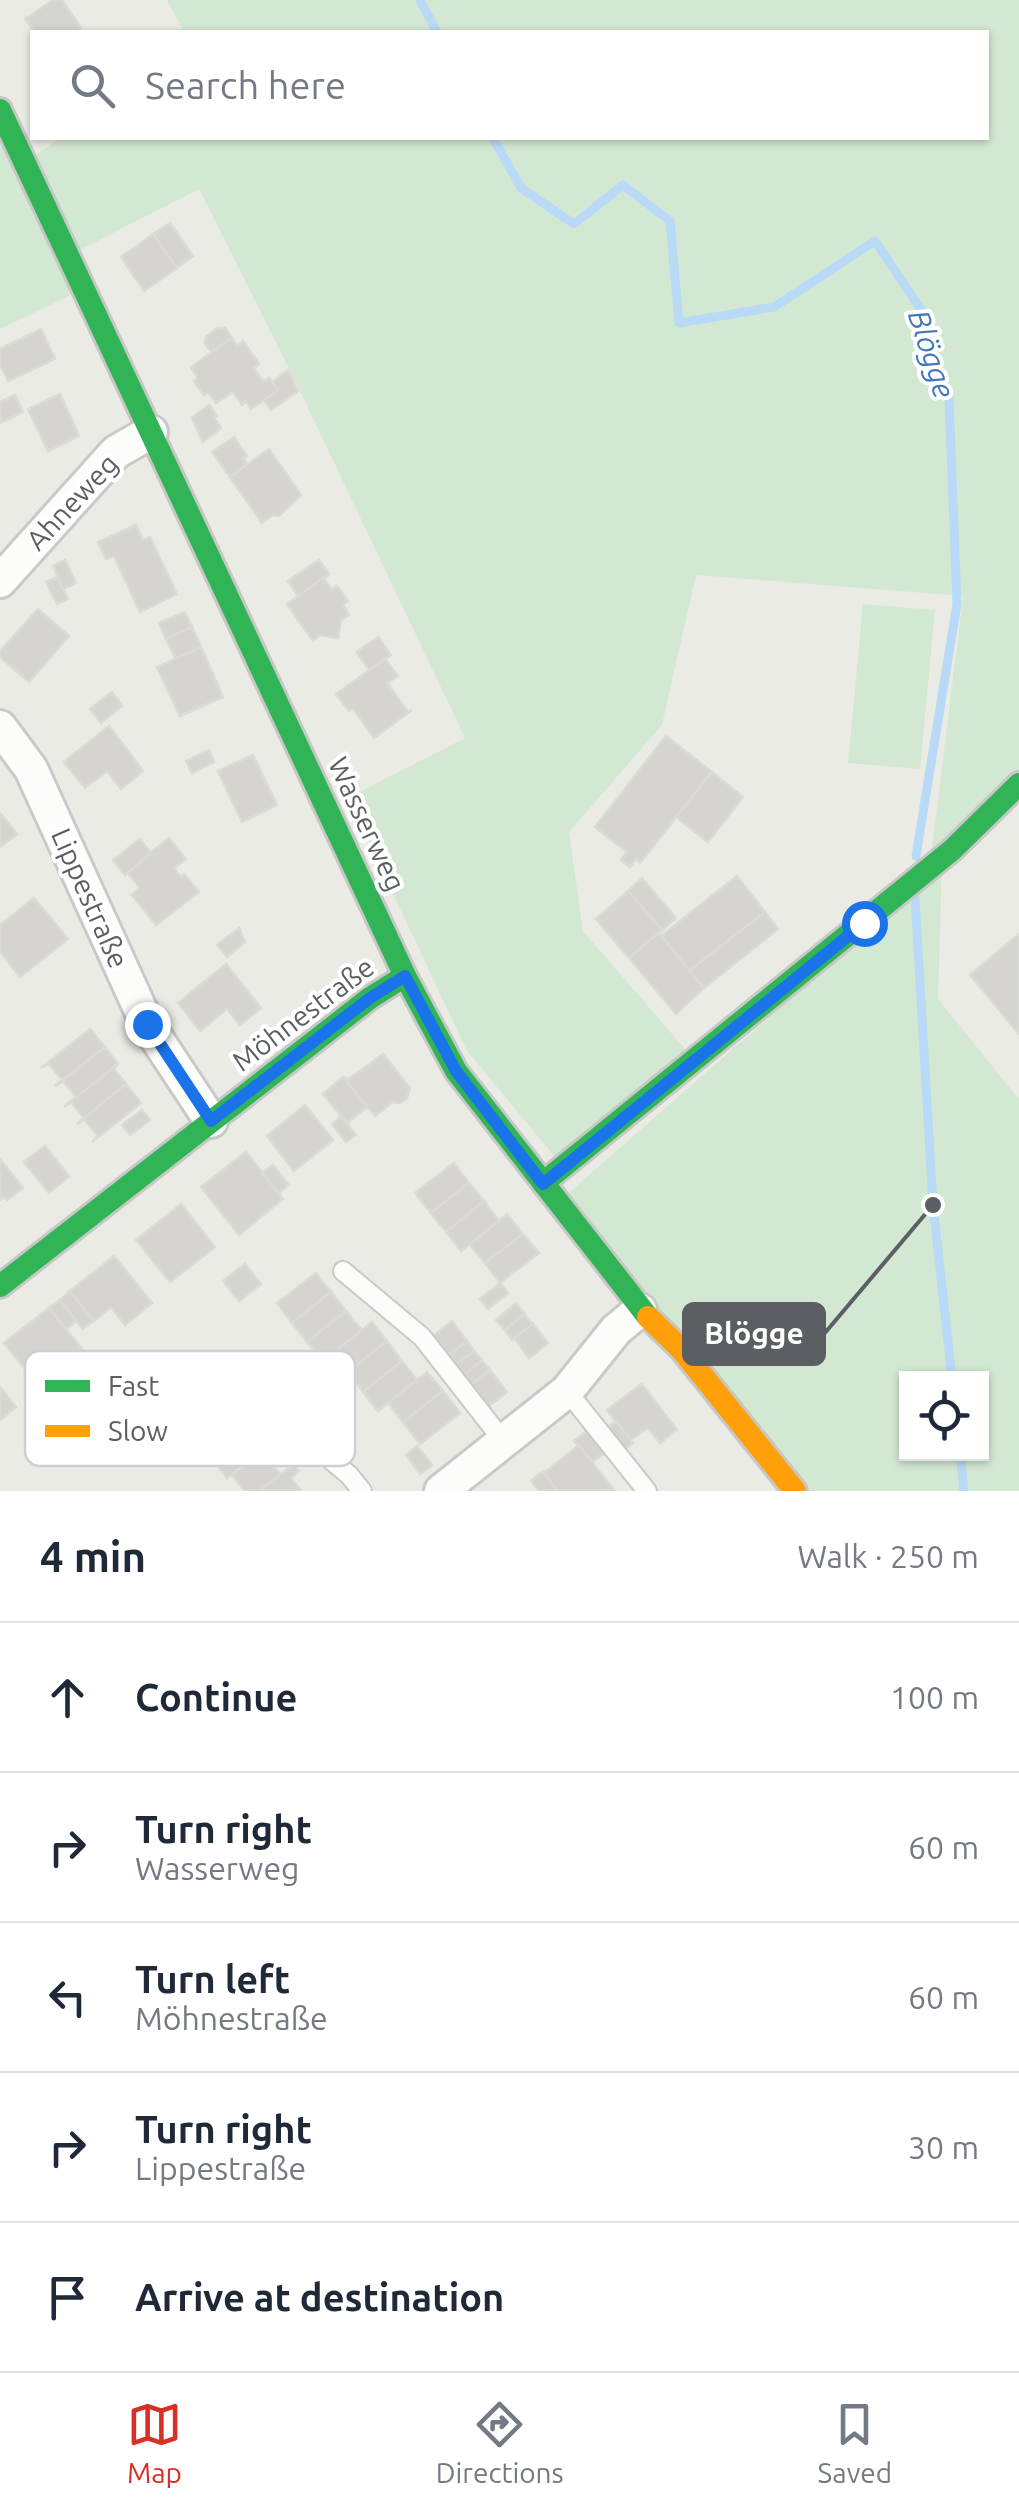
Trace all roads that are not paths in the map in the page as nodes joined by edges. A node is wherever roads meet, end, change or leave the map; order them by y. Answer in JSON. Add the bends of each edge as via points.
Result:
{"nodes":[{"id":1,"x":0,"y":110,"type":"edge"},
{"id":2,"x":151,"y":432,"type":"junction"},
{"id":3,"x":0,"y":581,"type":"edge"},
{"id":4,"x":0,"y":727,"type":"edge"},
{"id":5,"x":1019,"y":784,"type":"edge"},
{"id":6,"x":405,"y":976,"type":"junction"},
{"id":7,"x":211,"y":1121,"type":"junction"},
{"id":8,"x":543,"y":1184,"type":"junction"},
{"id":9,"x":344,"y":1271,"type":"dead end"},
{"id":10,"x":0,"y":1286,"type":"edge"},
{"id":11,"x":640,"y":1310,"type":"junction"},
{"id":12,"x":568,"y":1390,"type":"junction"},
{"id":13,"x":504,"y":1442,"type":"junction"},
{"id":14,"x":338,"y":1466,"type":"edge"},
{"id":15,"x":362,"y":1491,"type":"edge"},
{"id":16,"x":441,"y":1491,"type":"edge"},
{"id":17,"x":647,"y":1491,"type":"edge"},
{"id":18,"x":795,"y":1491,"type":"edge"}],
"edges":[{"from":1,"to":2,"type":"street","name":"Wasserweg"},
{"from":2,"to":3,"type":"street","name":"Ahneweg","via":[[116,452]]},
{"from":2,"to":6,"type":"street","name":"Wasserweg"},
{"from":4,"to":7,"type":"street","name":"Lippestraße","via":[[31,768],[147,1024]]},
{"from":5,"to":8,"type":"street","via":[[952,850]]},
{"from":6,"to":7,"type":"street","name":"Möhnestraße"},
{"from":6,"to":8,"type":"street","name":"Wasserweg","via":[[456,1071]]},
{"from":7,"to":10,"type":"street","name":"Möhnestraße"},
{"from":8,"to":11,"type":"street","name":"Wasserweg"},
{"from":9,"to":13,"type":"lane","via":[[422,1337]]},
{"from":11,"to":12,"type":"street"},
{"from":11,"to":18,"type":"street","name":"Wasserweg","via":[[682,1350]]},
{"from":12,"to":13,"type":"street"},
{"from":12,"to":17,"type":"lane"},
{"from":13,"to":16,"type":"street"},
{"from":14,"to":15,"type":"lane"}]}
